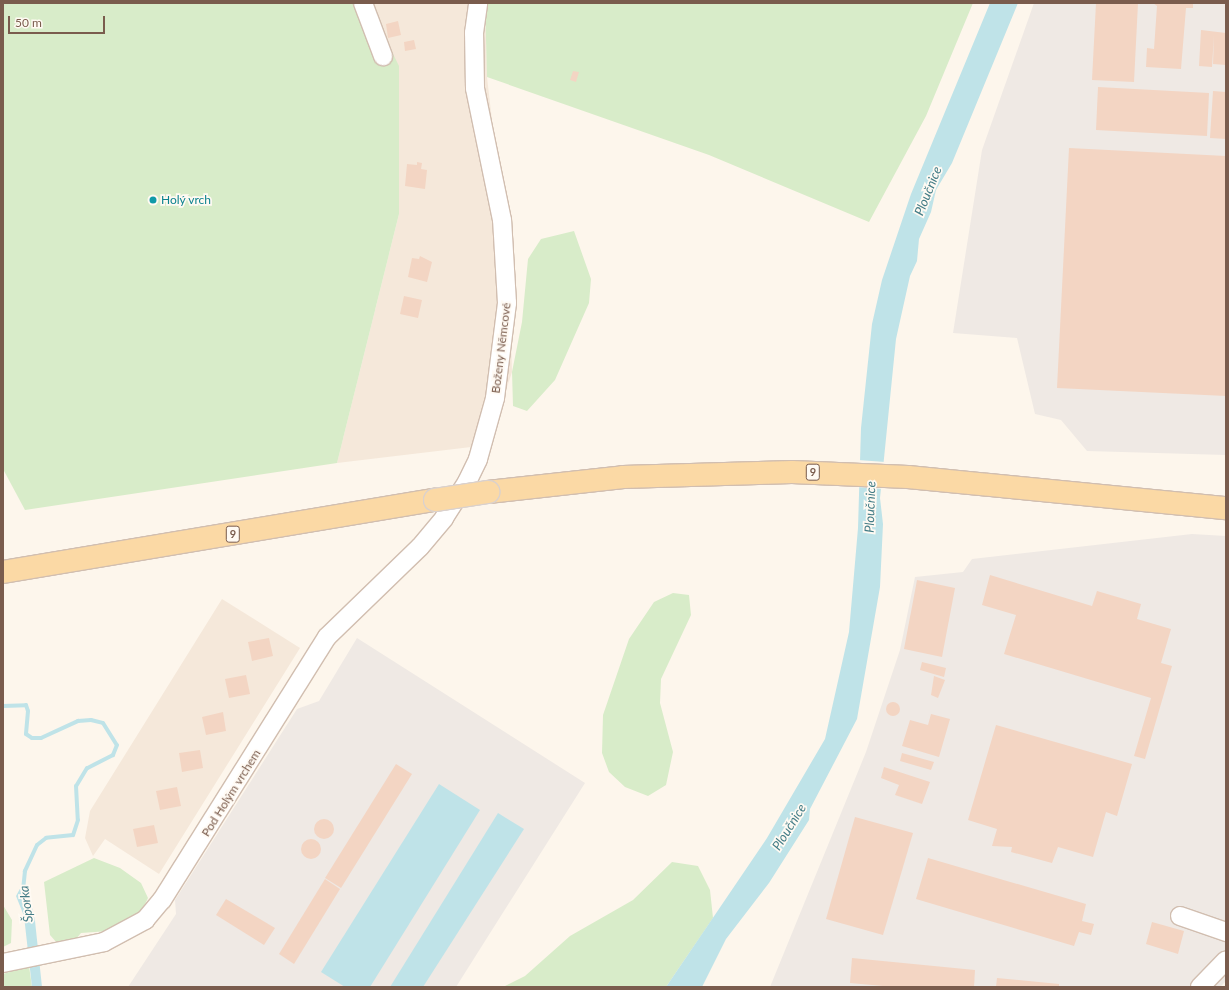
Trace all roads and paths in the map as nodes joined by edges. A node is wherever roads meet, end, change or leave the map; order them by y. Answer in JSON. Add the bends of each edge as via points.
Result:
{"nodes":[{"id":1,"x":363,"y":3,"type":"edge"},
{"id":2,"x":478,"y":3,"type":"edge"},
{"id":3,"x":383,"y":56,"type":"dead end"},
{"id":4,"x":1226,"y":508,"type":"edge"},
{"id":5,"x":3,"y":572,"type":"edge"},
{"id":6,"x":327,"y":637,"type":"joint"},
{"id":7,"x":1180,"y":916,"type":"dead end"},
{"id":8,"x":1226,"y":932,"type":"edge"},
{"id":9,"x":1226,"y":960,"type":"edge"},
{"id":10,"x":3,"y":963,"type":"edge"},
{"id":11,"x":1200,"y":987,"type":"edge"}],
"edges":[{"from":1,"to":3,"type":"street"},
{"from":2,"to":6,"type":"street","name":"Boženy Němcové","via":[[474,33],[475,88],[502,220],[506,258],[507,303],[501,362],[489,424],[467,482],[444,518],[404,563]]},
{"from":4,"to":5,"type":"main road","number":"9","bridge":true,"via":[[850,473],[733,472],[572,482],[488,492]]},
{"from":6,"to":10,"type":"street","name":"Pod Holým vrchem","via":[[162,900],[145,920],[120,936]]},
{"from":7,"to":8,"type":"street"},
{"from":9,"to":11,"type":"street"}]}
